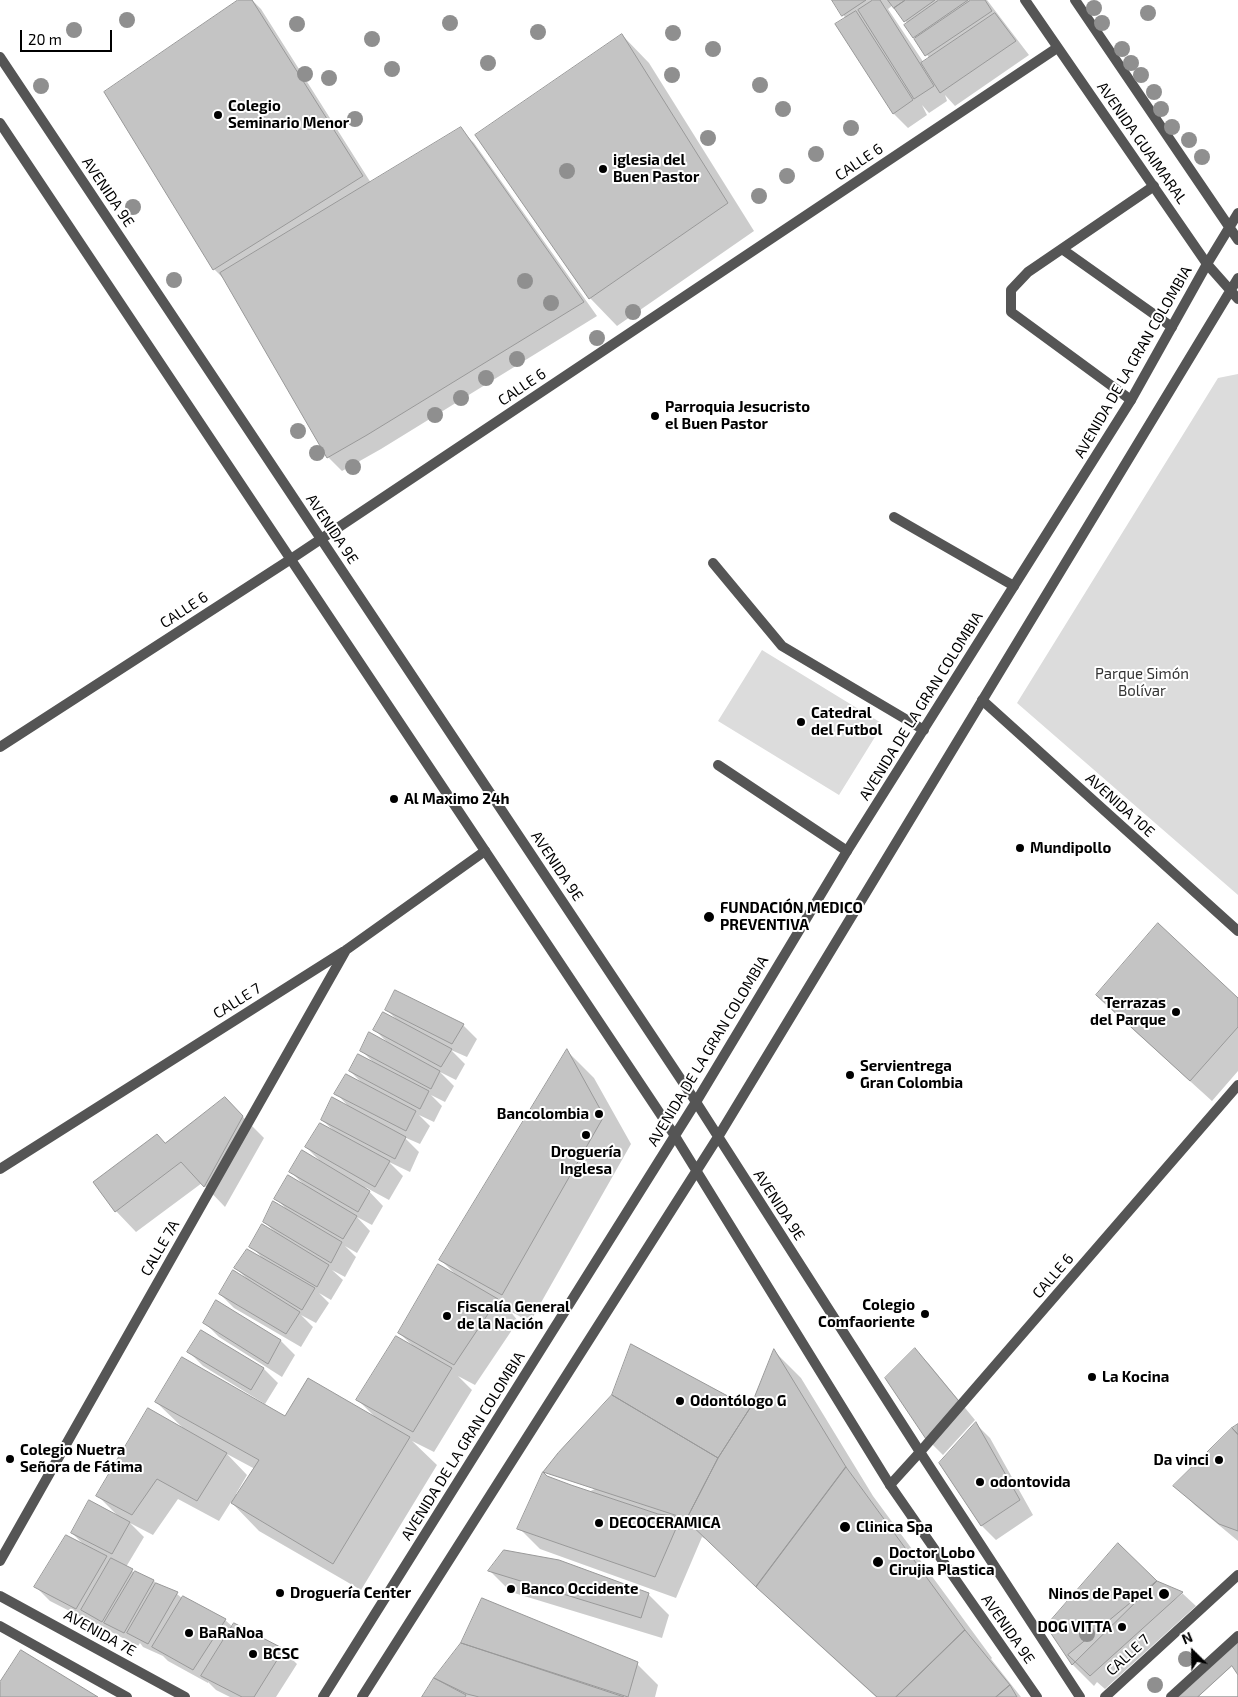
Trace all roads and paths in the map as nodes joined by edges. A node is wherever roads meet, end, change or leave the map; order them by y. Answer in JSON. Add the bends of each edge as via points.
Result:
{"nodes":[{"id":1,"x":1024,"y":0,"type":"edge"},
{"id":2,"x":1074,"y":0,"type":"edge"},
{"id":3,"x":1057,"y":48,"type":"junction"},
{"id":4,"x":0,"y":57,"type":"edge"},
{"id":5,"x":0,"y":123,"type":"edge"},
{"id":6,"x":1154,"y":186,"type":"junction"},
{"id":7,"x":1238,"y":213,"type":"edge"},
{"id":8,"x":1228,"y":227,"type":"junction"},
{"id":9,"x":1238,"y":240,"type":"edge"},
{"id":10,"x":1062,"y":249,"type":"junction"},
{"id":11,"x":1207,"y":264,"type":"junction"},
{"id":12,"x":1238,"y":278,"type":"edge"},
{"id":13,"x":1230,"y":292,"type":"junction"},
{"id":14,"x":1238,"y":299,"type":"edge"},
{"id":15,"x":1172,"y":327,"type":"junction"},
{"id":16,"x":1131,"y":400,"type":"junction"},
{"id":17,"x":894,"y":517,"type":"dead end"},
{"id":18,"x":321,"y":539,"type":"junction"},
{"id":19,"x":291,"y":560,"type":"junction"},
{"id":20,"x":713,"y":563,"type":"dead end"},
{"id":21,"x":1014,"y":586,"type":"junction"},
{"id":22,"x":982,"y":700,"type":"junction"},
{"id":23,"x":924,"y":730,"type":"junction"},
{"id":24,"x":0,"y":746,"type":"edge"},
{"id":25,"x":718,"y":765,"type":"dead end"},
{"id":26,"x":485,"y":851,"type":"junction"},
{"id":27,"x":847,"y":851,"type":"junction"},
{"id":28,"x":1238,"y":931,"type":"edge"},
{"id":29,"x":346,"y":950,"type":"junction"},
{"id":30,"x":1238,"y":1085,"type":"edge"},
{"id":31,"x":696,"y":1102,"type":"junction"},
{"id":32,"x":675,"y":1136,"type":"junction"},
{"id":33,"x":718,"y":1137,"type":"junction"},
{"id":34,"x":0,"y":1169,"type":"edge"},
{"id":35,"x":696,"y":1170,"type":"junction"},
{"id":36,"x":920,"y":1452,"type":"junction"},
{"id":37,"x":890,"y":1485,"type":"junction"},
{"id":38,"x":0,"y":1562,"type":"edge"},
{"id":39,"x":1238,"y":1575,"type":"edge"},
{"id":40,"x":0,"y":1596,"type":"edge"},
{"id":41,"x":0,"y":1626,"type":"edge"},
{"id":42,"x":1238,"y":1636,"type":"edge"},
{"id":43,"x":127,"y":1697,"type":"edge"},
{"id":44,"x":185,"y":1697,"type":"edge"},
{"id":45,"x":323,"y":1697,"type":"edge"},
{"id":46,"x":362,"y":1697,"type":"edge"},
{"id":47,"x":1037,"y":1697,"type":"edge"},
{"id":48,"x":1080,"y":1697,"type":"edge"},
{"id":49,"x":1105,"y":1697,"type":"edge"},
{"id":50,"x":1171,"y":1697,"type":"edge"}],
"edges":[{"from":1,"to":3,"type":"street","name":"AVENIDA GUAIMARAL"},
{"from":2,"to":8,"type":"street","name":"AVENIDA GUAIMARAL"},
{"from":3,"to":6,"type":"street","name":"AVENIDA GUAIMARAL"},
{"from":3,"to":18,"type":"street","name":"CALLE 6"},
{"from":4,"to":18,"type":"street","name":"AVENIDA 9E"},
{"from":5,"to":19,"type":"street","name":"AVENIDA 9E"},
{"from":6,"to":10,"type":"street"},
{"from":6,"to":11,"type":"street","name":"AVENIDA GUAIMARAL"},
{"from":7,"to":8,"type":"street","name":"AVENIDA DE LA GRAN COLOMBIA"},
{"from":8,"to":9,"type":"street","name":"AVENIDA GUAIMARAL"},
{"from":8,"to":11,"type":"street","name":"AVENIDA DE LA GRAN COLOMBIA"},
{"from":10,"to":15,"type":"street"},
{"from":10,"to":16,"type":"street","via":[[1028,272],[1011,290],[1011,312]]},
{"from":11,"to":13,"type":"street","name":"AVENIDA GUAIMARAL"},
{"from":11,"to":15,"type":"street","name":"AVENIDA DE LA GRAN COLOMBIA"},
{"from":12,"to":13,"type":"street"},
{"from":13,"to":14,"type":"street","name":"AVENIDA GUAIMARAL"},
{"from":13,"to":22,"type":"street"},
{"from":15,"to":16,"type":"street","name":"AVENIDA DE LA GRAN COLOMBIA"},
{"from":16,"to":21,"type":"street","name":"AVENIDA DE LA GRAN COLOMBIA"},
{"from":17,"to":21,"type":"street"},
{"from":18,"to":19,"type":"street","name":"CALLE 6"},
{"from":18,"to":31,"type":"street","name":"AVENIDA 9E"},
{"from":19,"to":24,"type":"street","name":"CALLE 6"},
{"from":19,"to":26,"type":"street","name":"AVENIDA 9E"},
{"from":20,"to":23,"type":"street","via":[[782,646]]},
{"from":21,"to":23,"type":"street","name":"AVENIDA DE LA GRAN COLOMBIA"},
{"from":22,"to":28,"type":"street","name":"AVENIDA 10E"},
{"from":22,"to":33,"type":"street"},
{"from":23,"to":27,"type":"street","name":"AVENIDA DE LA GRAN COLOMBIA"},
{"from":25,"to":27,"type":"street"},
{"from":26,"to":29,"type":"street","name":"CALLE 7"},
{"from":26,"to":32,"type":"street","name":"AVENIDA 9E"},
{"from":27,"to":31,"type":"street","name":"AVENIDA DE LA GRAN COLOMBIA"},
{"from":29,"to":34,"type":"street","name":"CALLE 7"},
{"from":29,"to":38,"type":"street","name":"CALLE 7A"},
{"from":30,"to":36,"type":"street","name":"CALLE 6"},
{"from":31,"to":32,"type":"street","name":"AVENIDA DE LA GRAN COLOMBIA"},
{"from":31,"to":33,"type":"street","name":"AVENIDA 9E"},
{"from":32,"to":35,"type":"street","name":"AVENIDA 9E"},
{"from":32,"to":45,"type":"street","name":"AVENIDA DE LA GRAN COLOMBIA"},
{"from":33,"to":35,"type":"street"},
{"from":33,"to":36,"type":"street","name":"AVENIDA 9E"},
{"from":35,"to":37,"type":"street","name":"AVENIDA 9E"},
{"from":35,"to":46,"type":"street"},
{"from":36,"to":37,"type":"street","name":"CALLE 6"},
{"from":36,"to":48,"type":"street","name":"AVENIDA 9E"},
{"from":37,"to":47,"type":"street","name":"AVENIDA 9E"},
{"from":39,"to":49,"type":"street","name":"CALLE 7"},
{"from":40,"to":44,"type":"street","name":"AVENIDA 7E"},
{"from":41,"to":43,"type":"street"},
{"from":42,"to":50,"type":"street"}]}
